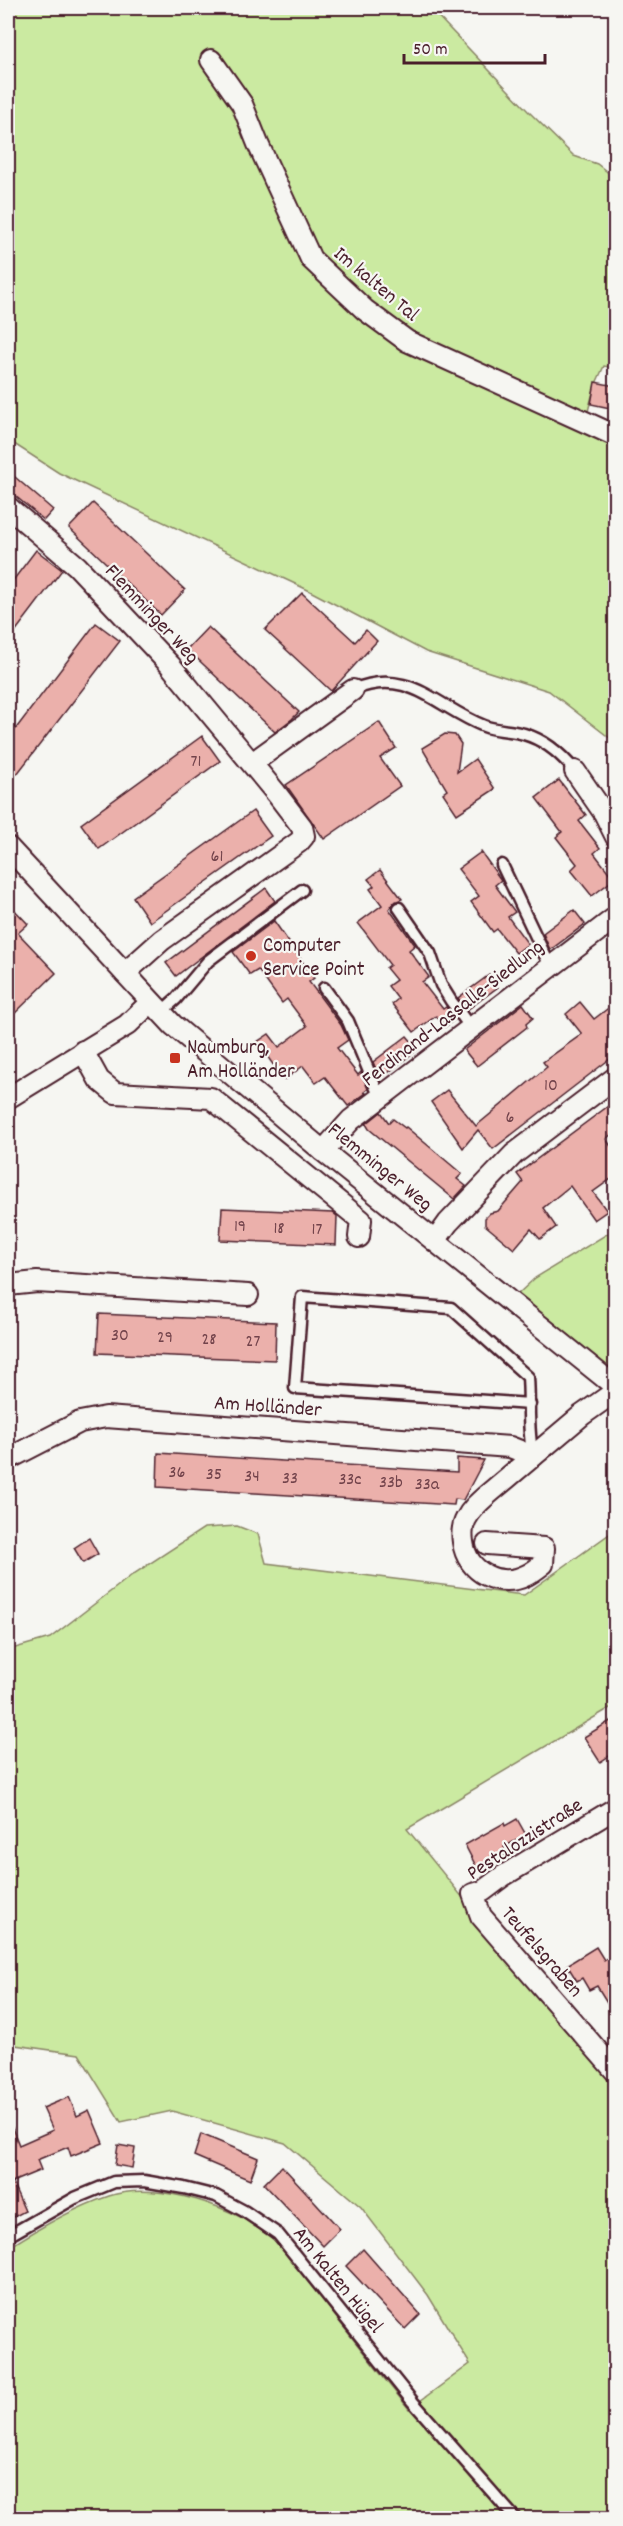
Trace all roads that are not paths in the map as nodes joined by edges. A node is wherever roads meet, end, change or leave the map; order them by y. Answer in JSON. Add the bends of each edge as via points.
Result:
{"nodes":[{"id":1,"x":211,"y":60,"type":"dead end"},
{"id":2,"x":615,"y":436,"type":"edge"},
{"id":3,"x":8,"y":507,"type":"edge"},
{"id":4,"x":353,"y":690,"type":"joint"},
{"id":5,"x":252,"y":763,"type":"junction"},
{"id":6,"x":575,"y":771,"type":"joint"},
{"id":7,"x":615,"y":837,"type":"edge"},
{"id":8,"x":8,"y":847,"type":"edge"},
{"id":9,"x":502,"y":865,"type":"dead end"},
{"id":10,"x":302,"y":890,"type":"dead end"},
{"id":11,"x":399,"y":908,"type":"dead end"},
{"id":12,"x":615,"y":917,"type":"edge"},
{"id":13,"x":550,"y":966,"type":"junction"},
{"id":14,"x":125,"y":974,"type":"junction"},
{"id":15,"x":324,"y":988,"type":"dead end"},
{"id":16,"x":156,"y":1007,"type":"junction"},
{"id":17,"x":471,"y":1028,"type":"junction"},
{"id":18,"x":83,"y":1051,"type":"junction"},
{"id":19,"x":615,"y":1077,"type":"edge"},
{"id":20,"x":8,"y":1098,"type":"edge"},
{"id":21,"x":380,"y":1098,"type":"junction"},
{"id":22,"x":323,"y":1150,"type":"junction"},
{"id":23,"x":359,"y":1237,"type":"dead end"},
{"id":24,"x":435,"y":1241,"type":"junction"},
{"id":25,"x":8,"y":1285,"type":"edge"},
{"id":26,"x":248,"y":1295,"type":"dead end"},
{"id":27,"x":615,"y":1389,"type":"edge"},
{"id":28,"x":530,"y":1404,"type":"junction"},
{"id":29,"x":533,"y":1456,"type":"junction"},
{"id":30,"x":8,"y":1459,"type":"edge"},
{"id":31,"x":487,"y":1544,"type":"dead end"},
{"id":32,"x":615,"y":1808,"type":"edge"},
{"id":33,"x":481,"y":1916,"type":"joint"},
{"id":34,"x":615,"y":2072,"type":"edge"},
{"id":35,"x":8,"y":2236,"type":"edge"},
{"id":36,"x":515,"y":2518,"type":"edge"}],
"edges":[{"from":1,"to":2,"type":"street","name":"Im kalten Tal","via":[[242,104],[311,259],[365,310],[407,341]]},
{"from":3,"to":5,"type":"street","name":"Flemminger Weg","via":[[96,585]]},
{"from":4,"to":5,"type":"street"},
{"from":4,"to":6,"type":"lane","via":[[371,682],[416,688],[483,726],[525,734],[552,747]]},
{"from":5,"to":14,"type":"street","name":"Flemminger Weg","via":[[302,827],[304,836],[162,940]]},
{"from":6,"to":7,"type":"street","via":[[604,813]]},
{"from":8,"to":14,"type":"street","name":"Flemminger Weg"},
{"from":9,"to":13,"type":"lane"},
{"from":10,"to":16,"type":"lane","via":[[208,961],[176,999]]},
{"from":11,"to":17,"type":"lane","via":[[426,946],[441,985]]},
{"from":12,"to":13,"type":"street","name":"Ferdinand-Lassalle-Siedlung"},
{"from":13,"to":17,"type":"street","name":"Ferdinand-Lassalle-Siedlung"},
{"from":14,"to":16,"type":"street","name":"Flemminger Weg"},
{"from":15,"to":21,"type":"lane","via":[[348,1021]]},
{"from":16,"to":18,"type":"street"},
{"from":16,"to":22,"type":"street","name":"Flemminger Weg"},
{"from":17,"to":21,"type":"street","name":"Ferdinand-Lassalle-Siedlung"},
{"from":18,"to":20,"type":"street"},
{"from":18,"to":23,"type":"street","via":[[99,1080],[115,1093],[211,1098],[361,1220]]},
{"from":19,"to":24,"type":"street","via":[[514,1154]]},
{"from":21,"to":22,"type":"street","name":"Ferdinand-Lassalle-Siedlung","via":[[351,1120]]},
{"from":22,"to":24,"type":"street","name":"Flemminger Weg"},
{"from":24,"to":27,"type":"street","name":"Flemminger Weg"},
{"from":25,"to":26,"type":"street","via":[[37,1282]]},
{"from":27,"to":29,"type":"street"},
{"from":28,"to":28,"type":"lane","via":[[295,1388],[302,1297],[451,1308],[528,1377]]},
{"from":28,"to":29,"type":"lane"},
{"from":29,"to":30,"type":"street","name":"Am Holländer","via":[[510,1447],[106,1417],[80,1422]]},
{"from":29,"to":31,"type":"street","via":[[474,1508],[462,1534],[470,1562],[490,1578],[516,1579],[543,1564],[544,1548]]},
{"from":32,"to":33,"type":"street","name":"Pestalozzistraße","via":[[473,1894]]},
{"from":33,"to":34,"type":"street","name":"Teufelsgraben"},
{"from":35,"to":36,"type":"lane","name":"Am Kalten Hügel","via":[[75,2198],[114,2182],[144,2181],[184,2188],[216,2196],[244,2211],[278,2234],[413,2402]]}]}
